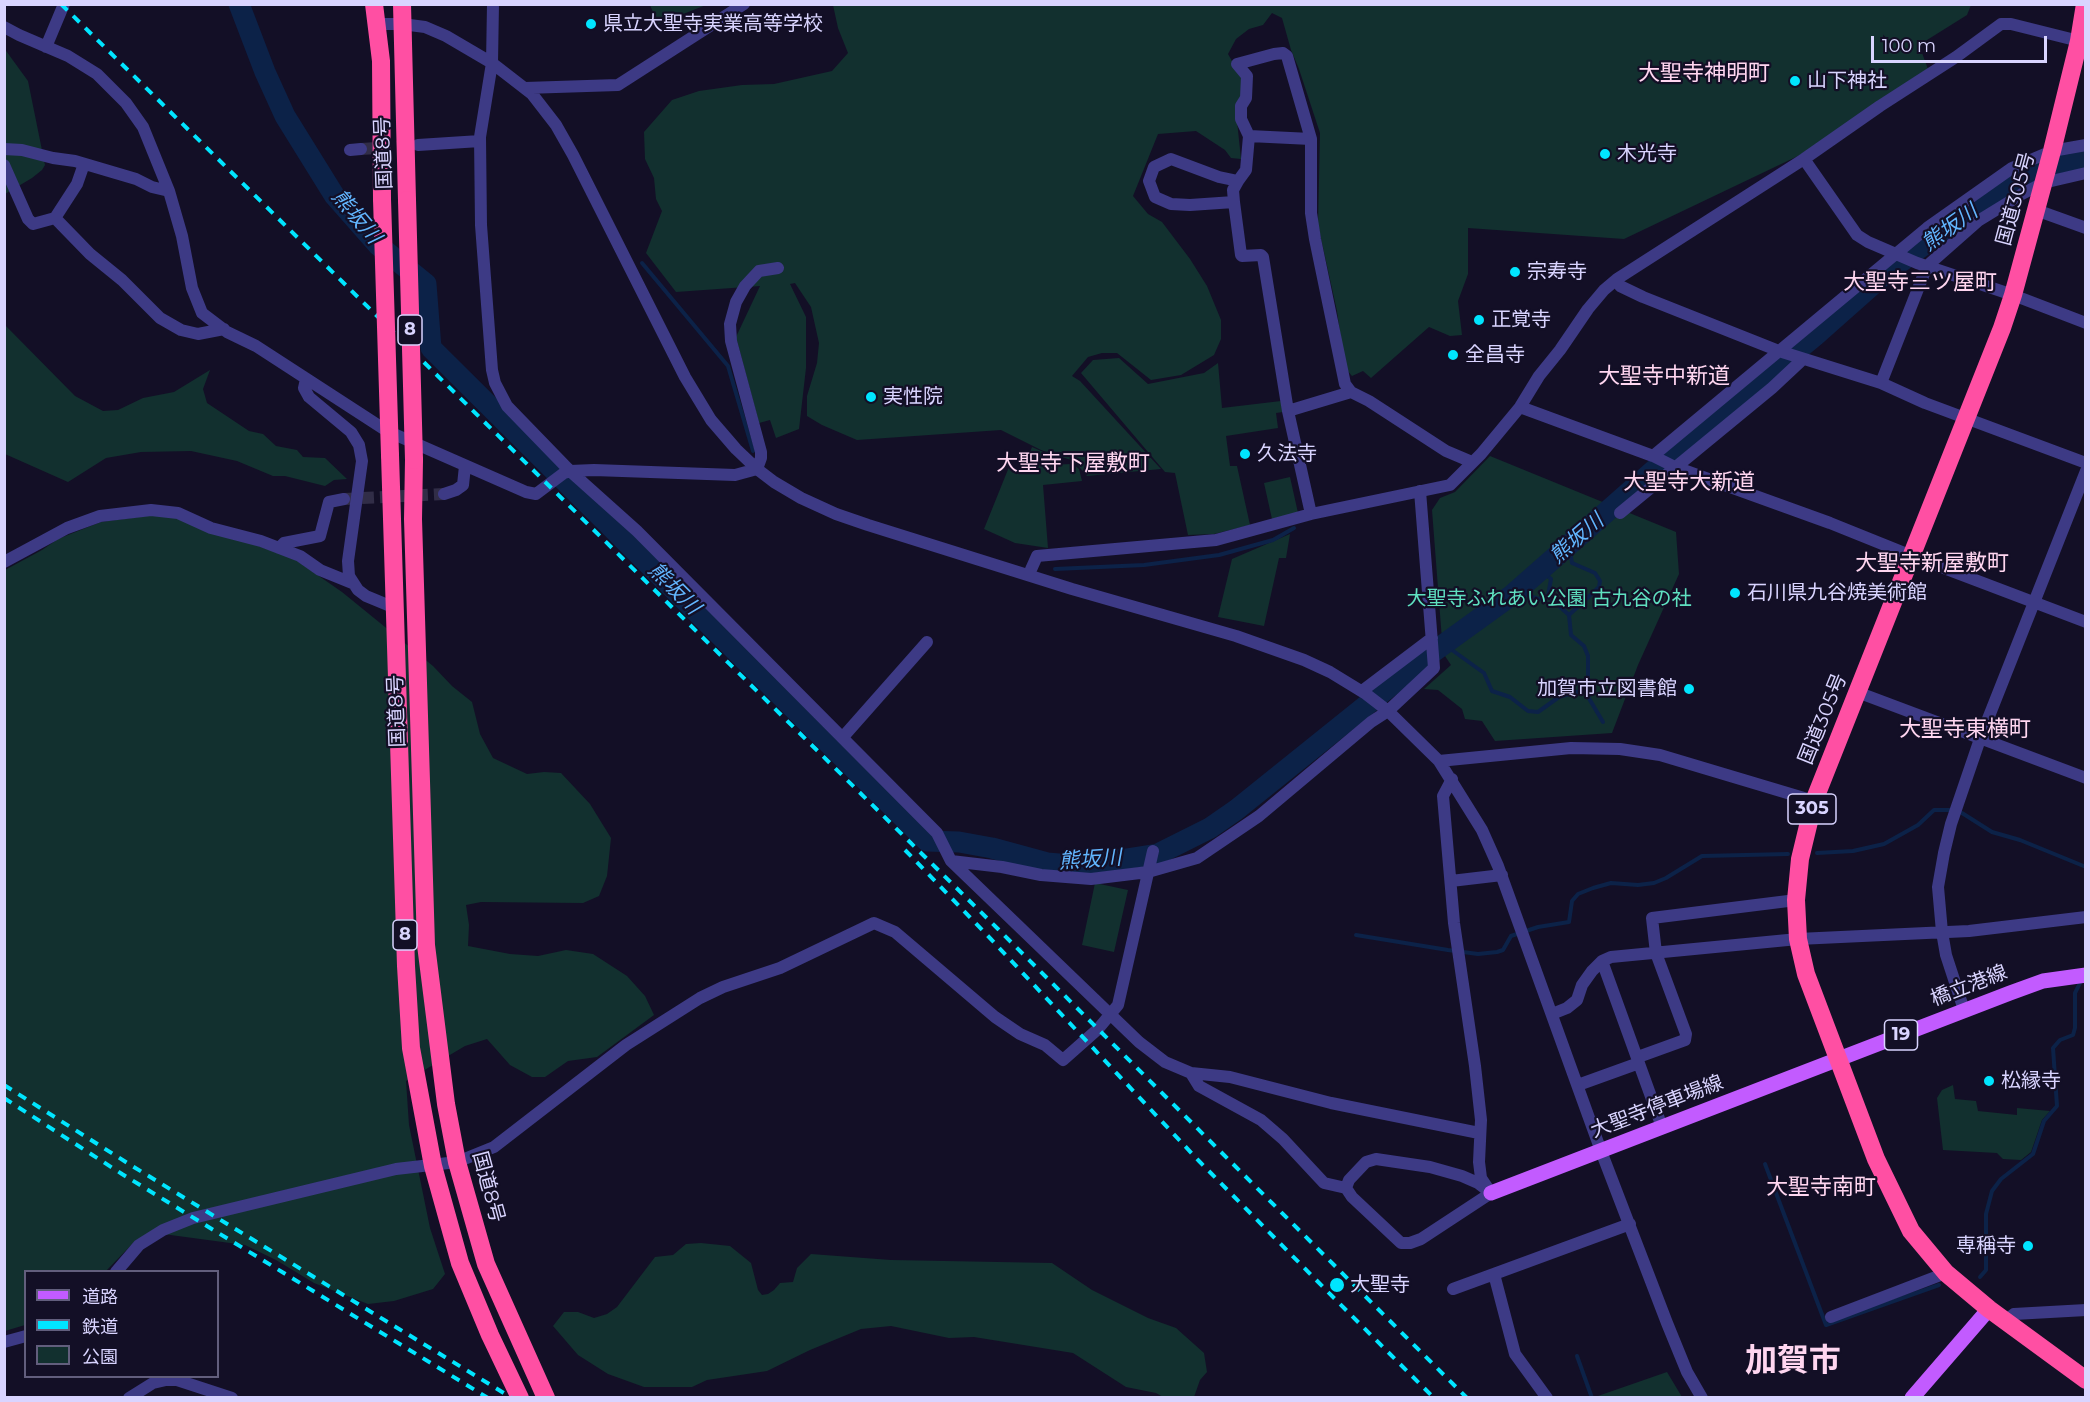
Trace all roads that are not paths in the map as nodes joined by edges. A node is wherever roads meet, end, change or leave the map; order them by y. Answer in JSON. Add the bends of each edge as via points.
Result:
{"nodes":[{"id":1,"x":64,"y":4,"type":"edge"},
{"id":2,"x":374,"y":4,"type":"edge"},
{"id":3,"x":402,"y":4,"type":"edge"},
{"id":4,"x":493,"y":4,"type":"edge"},
{"id":5,"x":744,"y":4,"type":"edge"},
{"id":6,"x":2085,"y":4,"type":"edge"},
{"id":7,"x":377,"y":24,"type":"junction"},
{"id":8,"x":402,"y":24,"type":"junction"},
{"id":9,"x":4,"y":27,"type":"edge"},
{"id":10,"x":2079,"y":41,"type":"junction"},
{"id":11,"x":46,"y":47,"type":"junction"},
{"id":12,"x":492,"y":63,"type":"junction"},
{"id":13,"x":525,"y":88,"type":"junction"},
{"id":14,"x":1250,"y":136,"type":"junction"},
{"id":15,"x":1311,"y":139,"type":"junction"},
{"id":16,"x":480,"y":141,"type":"junction"},
{"id":17,"x":418,"y":145,"type":"tunnel mouth"},
{"id":18,"x":2085,"y":146,"type":"edge"},
{"id":19,"x":4,"y":149,"type":"edge"},
{"id":20,"x":2051,"y":153,"type":"junction"},
{"id":21,"x":1804,"y":159,"type":"junction"},
{"id":22,"x":84,"y":164,"type":"junction"},
{"id":23,"x":4,"y":165,"type":"edge"},
{"id":24,"x":2085,"y":174,"type":"edge"},
{"id":25,"x":2044,"y":180,"type":"junction"},
{"id":26,"x":1238,"y":181,"type":"junction"},
{"id":27,"x":169,"y":191,"type":"junction"},
{"id":28,"x":1234,"y":202,"type":"junction"},
{"id":29,"x":2036,"y":210,"type":"junction"},
{"id":30,"x":56,"y":218,"type":"junction"},
{"id":31,"x":2085,"y":228,"type":"edge"},
{"id":32,"x":1897,"y":254,"type":"junction"},
{"id":33,"x":1922,"y":264,"type":"junction"},
{"id":34,"x":778,"y":268,"type":"dead end"},
{"id":35,"x":1617,"y":279,"type":"junction"},
{"id":36,"x":2013,"y":295,"type":"junction"},
{"id":37,"x":2085,"y":324,"type":"edge"},
{"id":38,"x":224,"y":329,"type":"junction"},
{"id":39,"x":1782,"y":352,"type":"junction"},
{"id":40,"x":1803,"y":359,"type":"junction"},
{"id":41,"x":306,"y":380,"type":"junction"},
{"id":42,"x":1881,"y":383,"type":"junction"},
{"id":43,"x":1351,"y":392,"type":"junction"},
{"id":44,"x":1520,"y":406,"type":"junction"},
{"id":45,"x":1288,"y":411,"type":"junction"},
{"id":46,"x":1966,"y":417,"type":"junction"},
{"id":47,"x":1655,"y":458,"type":"junction"},
{"id":48,"x":1472,"y":462,"type":"junction"},
{"id":49,"x":2085,"y":463,"type":"edge"},
{"id":50,"x":465,"y":466,"type":"junction"},
{"id":51,"x":1675,"y":466,"type":"junction"},
{"id":52,"x":757,"y":470,"type":"junction"},
{"id":53,"x":2085,"y":471,"type":"edge"},
{"id":54,"x":564,"y":474,"type":"junction"},
{"id":55,"x":1420,"y":491,"type":"junction"},
{"id":56,"x":444,"y":494,"type":"tunnel mouth"},
{"id":57,"x":344,"y":500,"type":"tunnel mouth"},
{"id":58,"x":1620,"y":513,"type":"dead end"},
{"id":59,"x":1311,"y":514,"type":"junction"},
{"id":60,"x":279,"y":548,"type":"junction"},
{"id":61,"x":1912,"y":556,"type":"junction"},
{"id":62,"x":4,"y":562,"type":"edge"},
{"id":63,"x":1029,"y":574,"type":"junction"},
{"id":64,"x":352,"y":583,"type":"junction"},
{"id":65,"x":2034,"y":603,"type":"junction"},
{"id":66,"x":395,"y":608,"type":"junction"},
{"id":67,"x":2085,"y":622,"type":"edge"},
{"id":68,"x":1432,"y":640,"type":"junction"},
{"id":69,"x":927,"y":642,"type":"dead end"},
{"id":70,"x":1364,"y":692,"type":"junction"},
{"id":71,"x":1857,"y":692,"type":"junction"},
{"id":72,"x":1388,"y":711,"type":"junction"},
{"id":73,"x":843,"y":737,"type":"junction"},
{"id":74,"x":1980,"y":739,"type":"junction"},
{"id":75,"x":1439,"y":760,"type":"junction"},
{"id":76,"x":2085,"y":778,"type":"edge"},
{"id":77,"x":1452,"y":779,"type":"junction"},
{"id":78,"x":1815,"y":801,"type":"junction"},
{"id":79,"x":1153,"y":851,"type":"dead end"},
{"id":80,"x":950,"y":858,"type":"junction"},
{"id":81,"x":1148,"y":872,"type":"junction"},
{"id":82,"x":1502,"y":876,"type":"junction"},
{"id":83,"x":1451,"y":881,"type":"junction"},
{"id":84,"x":1796,"y":900,"type":"junction"},
{"id":85,"x":2085,"y":917,"type":"edge"},
{"id":86,"x":1942,"y":932,"type":"junction"},
{"id":87,"x":1798,"y":939,"type":"junction"},
{"id":88,"x":1656,"y":953,"type":"junction"},
{"id":89,"x":1602,"y":961,"type":"junction"},
{"id":90,"x":2085,"y":975,"type":"edge"},
{"id":91,"x":1964,"y":1010,"type":"junction"},
{"id":92,"x":1111,"y":1013,"type":"junction"},
{"id":93,"x":1552,"y":1014,"type":"junction"},
{"id":94,"x":1638,"y":1060,"type":"junction"},
{"id":95,"x":1837,"y":1060,"type":"junction"},
{"id":96,"x":1191,"y":1073,"type":"junction"},
{"id":97,"x":1578,"y":1085,"type":"junction"},
{"id":98,"x":1662,"y":1127,"type":"junction"},
{"id":99,"x":1479,"y":1133,"type":"junction"},
{"id":100,"x":1601,"y":1150,"type":"junction"},
{"id":101,"x":457,"y":1162,"type":"junction"},
{"id":102,"x":433,"y":1166,"type":"junction"},
{"id":103,"x":1346,"y":1188,"type":"junction"},
{"id":104,"x":1491,"y":1193,"type":"junction"},
{"id":105,"x":1630,"y":1224,"type":"junction"},
{"id":106,"x":118,"y":1270,"type":"edge"},
{"id":107,"x":1946,"y":1273,"type":"junction"},
{"id":108,"x":1494,"y":1274,"type":"junction"},
{"id":109,"x":1453,"y":1289,"type":"dead end"},
{"id":110,"x":1989,"y":1309,"type":"junction"},
{"id":111,"x":2085,"y":1310,"type":"edge"},
{"id":112,"x":1831,"y":1317,"type":"dead end"},
{"id":113,"x":2005,"y":1321,"type":"junction"},
{"id":114,"x":24,"y":1337,"type":"edge"},
{"id":115,"x":4,"y":1342,"type":"edge"},
{"id":116,"x":2085,"y":1380,"type":"edge"},
{"id":117,"x":129,"y":1398,"type":"edge"},
{"id":118,"x":232,"y":1398,"type":"edge"},
{"id":119,"x":520,"y":1398,"type":"edge"},
{"id":120,"x":546,"y":1398,"type":"edge"},
{"id":121,"x":1547,"y":1398,"type":"edge"},
{"id":122,"x":1702,"y":1398,"type":"edge"},
{"id":123,"x":1912,"y":1398,"type":"edge"}],
"edges":[{"from":1,"to":11,"type":"street"},
{"from":2,"to":7,"type":"highway","name":"国道8号","number":"8"},
{"from":3,"to":8,"type":"highway","name":"国道8号","number":"8"},
{"from":4,"to":12,"type":"street"},
{"from":5,"to":13,"type":"street","via":[[618,85]]},
{"from":6,"to":10,"type":"highway","name":"国道305号","number":"305"},
{"from":7,"to":8,"type":"street"},
{"from":7,"to":66,"type":"highway","name":"国道8号","number":"8","bridge":true},
{"from":8,"to":12,"type":"street","via":[[425,27],[446,36]]},
{"from":8,"to":101,"type":"highway","name":"国道8号","number":"8","bridge":true,"via":[[426,945]]},
{"from":9,"to":11,"type":"street"},
{"from":10,"to":20,"type":"highway","name":"国道305号","number":"305"},
{"from":10,"to":21,"type":"street","via":[[2001,24]]},
{"from":11,"to":27,"type":"street","via":[[97,74],[126,103],[143,127]]},
{"from":12,"to":13,"type":"street"},
{"from":12,"to":16,"type":"street"},
{"from":13,"to":52,"type":"street","via":[[556,125],[573,155],[685,377],[711,420]]},
{"from":14,"to":15,"type":"street"},
{"from":14,"to":15,"type":"street","via":[[1241,119],[1247,76],[1237,64],[1283,53]]},
{"from":14,"to":26,"type":"street","via":[[1246,170]]},
{"from":15,"to":43,"type":"street","via":[[1315,239],[1341,375]]},
{"from":16,"to":17,"type":"street"},
{"from":16,"to":54,"type":"street","via":[[481,225],[495,384],[507,406]]},
{"from":18,"to":20,"type":"street"},
{"from":19,"to":22,"type":"street"},
{"from":20,"to":25,"type":"highway","name":"国道305号","number":"305"},
{"from":20,"to":32,"type":"street","via":[[2012,168]]},
{"from":21,"to":32,"type":"street","via":[[1857,235]]},
{"from":21,"to":35,"type":"street"},
{"from":22,"to":27,"type":"street"},
{"from":22,"to":30,"type":"street"},
{"from":23,"to":30,"type":"street","via":[[28,219],[33,224]]},
{"from":24,"to":25,"type":"street"},
{"from":25,"to":29,"type":"highway","name":"国道305号","number":"305"},
{"from":25,"to":33,"type":"street","via":[[1978,221]]},
{"from":26,"to":28,"type":"street","via":[[1233,190]]},
{"from":26,"to":28,"type":"street","via":[[1171,159],[1154,167],[1150,175],[1155,197],[1171,204]]},
{"from":27,"to":38,"type":"street","via":[[192,288],[202,313]]},
{"from":28,"to":45,"type":"street","via":[[1240,255],[1263,257]]},
{"from":29,"to":31,"type":"street"},
{"from":29,"to":36,"type":"highway","name":"国道305号","number":"305"},
{"from":30,"to":38,"type":"street","via":[[160,318],[198,334]]},
{"from":32,"to":33,"type":"street"},
{"from":32,"to":39,"type":"street"},
{"from":33,"to":36,"type":"street"},
{"from":33,"to":42,"type":"street"},
{"from":34,"to":52,"type":"street","via":[[759,271],[745,286],[730,324],[760,452]]},
{"from":35,"to":39,"type":"street","via":[[1620,286],[1643,297]]},
{"from":35,"to":44,"type":"street","via":[[1588,309]]},
{"from":36,"to":37,"type":"street"},
{"from":36,"to":46,"type":"highway","name":"国道305号","number":"305"},
{"from":38,"to":41,"type":"street"},
{"from":39,"to":40,"type":"street"},
{"from":39,"to":47,"type":"street"},
{"from":40,"to":42,"type":"street"},
{"from":40,"to":51,"type":"street"},
{"from":41,"to":50,"type":"street","via":[[387,431]]},
{"from":41,"to":64,"type":"street","via":[[304,388],[309,397],[351,432],[359,445],[361,480],[348,561]]},
{"from":42,"to":46,"type":"street"},
{"from":43,"to":45,"type":"street"},
{"from":43,"to":48,"type":"street","via":[[1446,451]]},
{"from":44,"to":47,"type":"street"},
{"from":44,"to":48,"type":"street"},
{"from":45,"to":59,"type":"street"},
{"from":46,"to":49,"type":"street"},
{"from":46,"to":61,"type":"highway","name":"国道305号","number":"305"},
{"from":47,"to":51,"type":"street"},
{"from":48,"to":55,"type":"street","via":[[1450,485]]},
{"from":50,"to":54,"type":"street","via":[[536,494]]},
{"from":50,"to":56,"type":"street","via":[[463,485]]},
{"from":51,"to":58,"type":"street"},
{"from":51,"to":61,"type":"street"},
{"from":52,"to":54,"type":"street","via":[[735,475],[594,470]]},
{"from":52,"to":63,"type":"street","via":[[801,498],[836,514]]},
{"from":53,"to":65,"type":"street"},
{"from":54,"to":73,"type":"street","via":[[636,531]]},
{"from":55,"to":59,"type":"street"},
{"from":55,"to":68,"type":"street"},
{"from":57,"to":60,"type":"street","via":[[329,502],[320,536],[284,543]]},
{"from":59,"to":63,"type":"street","via":[[1216,540],[1037,556]]},
{"from":60,"to":62,"type":"street","via":[[211,528],[178,513],[151,510],[100,516],[67,528]]},
{"from":60,"to":64,"type":"street"},
{"from":61,"to":65,"type":"street"},
{"from":61,"to":71,"type":"highway","name":"国道305号","number":"305"},
{"from":63,"to":70,"type":"street","via":[[1304,660]]},
{"from":64,"to":66,"type":"street","via":[[366,596]]},
{"from":65,"to":67,"type":"street"},
{"from":65,"to":74,"type":"street"},
{"from":66,"to":102,"type":"highway","name":"国道8号","number":"8","via":[[411,1048]]},
{"from":68,"to":70,"type":"street"},
{"from":68,"to":72,"type":"street","via":[[1434,668]]},
{"from":69,"to":73,"type":"street"},
{"from":70,"to":72,"type":"street"},
{"from":71,"to":74,"type":"street"},
{"from":71,"to":78,"type":"highway","name":"国道305号","number":"305"},
{"from":72,"to":75,"type":"street"},
{"from":72,"to":81,"type":"street","via":[[1259,816],[1197,858]]},
{"from":73,"to":80,"type":"street","via":[[937,833]]},
{"from":74,"to":76,"type":"street"},
{"from":74,"to":86,"type":"street","via":[[1944,853],[1938,887]]},
{"from":75,"to":77,"type":"street"},
{"from":75,"to":78,"type":"street","via":[[1589,747],[1620,749],[1660,755]]},
{"from":77,"to":82,"type":"street","via":[[1482,830]]},
{"from":77,"to":83,"type":"street","via":[[1443,796]]},
{"from":78,"to":84,"type":"highway","name":"国道305号","number":"305","via":[[1800,860]]},
{"from":79,"to":81,"type":"street"},
{"from":80,"to":81,"type":"street","via":[[1091,879]]},
{"from":80,"to":92,"type":"street"},
{"from":81,"to":92,"type":"street","via":[[1118,1005]]},
{"from":82,"to":83,"type":"street"},
{"from":82,"to":93,"type":"street"},
{"from":83,"to":99,"type":"street","via":[[1475,1066]]},
{"from":84,"to":87,"type":"highway","name":"国道305号","number":"305"},
{"from":84,"to":88,"type":"street","via":[[1652,918]]},
{"from":85,"to":86,"type":"street"},
{"from":86,"to":87,"type":"street"},
{"from":86,"to":91,"type":"street"},
{"from":87,"to":88,"type":"street"},
{"from":87,"to":95,"type":"highway","name":"国道305号","number":"305","via":[[1806,974]]},
{"from":88,"to":89,"type":"street"},
{"from":88,"to":94,"type":"street","via":[[1685,1040]]},
{"from":89,"to":93,"type":"street","via":[[1582,985],[1577,1000]]},
{"from":89,"to":94,"type":"street"},
{"from":90,"to":91,"type":"main road","name":"橋立港線","number":"19","via":[[2043,981]]},
{"from":91,"to":95,"type":"main road","name":"橋立港線","number":"19"},
{"from":92,"to":96,"type":"street","via":[[1165,1062]]},
{"from":92,"to":101,"type":"street","via":[[1087,1041],[1063,1060],[1045,1045],[995,1017],[895,932],[874,923],[780,968],[700,998],[626,1045],[494,1147]]},
{"from":93,"to":97,"type":"street"},
{"from":94,"to":97,"type":"street"},
{"from":94,"to":98,"type":"street"},
{"from":95,"to":98,"type":"main road","name":"大聖寺停車場線"},
{"from":95,"to":107,"type":"highway","name":"国道305号","number":"305","via":[[1876,1159],[1911,1231]]},
{"from":96,"to":99,"type":"street","via":[[1230,1077],[1331,1103]]},
{"from":96,"to":103,"type":"street","via":[[1199,1086],[1261,1120],[1324,1183]]},
{"from":97,"to":100,"type":"street"},
{"from":98,"to":100,"type":"main road","name":"大聖寺停車場線"},
{"from":99,"to":104,"type":"street","via":[[1481,1178]]},
{"from":100,"to":104,"type":"main road","name":"大聖寺停車場線"},
{"from":100,"to":105,"type":"street"},
{"from":101,"to":102,"type":"street"},
{"from":101,"to":120,"type":"highway","name":"国道8号","number":"8","via":[[486,1264]]},
{"from":102,"to":106,"type":"street","via":[[396,1169],[193,1218],[139,1245]]},
{"from":102,"to":119,"type":"highway","name":"国道8号","number":"8","via":[[460,1263]]},
{"from":103,"to":104,"type":"street","via":[[1366,1162],[1384,1159],[1462,1176]]},
{"from":103,"to":104,"type":"street","via":[[1401,1243],[1421,1239]]},
{"from":105,"to":108,"type":"street"},
{"from":105,"to":122,"type":"street","via":[[1687,1372]]},
{"from":107,"to":110,"type":"highway","name":"国道305号","number":"305"},
{"from":107,"to":112,"type":"street"},
{"from":108,"to":109,"type":"street"},
{"from":108,"to":121,"type":"street","via":[[1515,1354]]},
{"from":110,"to":113,"type":"highway","name":"国道305号","number":"305"},
{"from":110,"to":123,"type":"main road"},
{"from":111,"to":113,"type":"street","via":[[2014,1314]]},
{"from":113,"to":116,"type":"highway","name":"国道305号","number":"305"},
{"from":114,"to":115,"type":"street"},
{"from":117,"to":118,"type":"street","via":[[153,1383],[177,1380]]}]}
